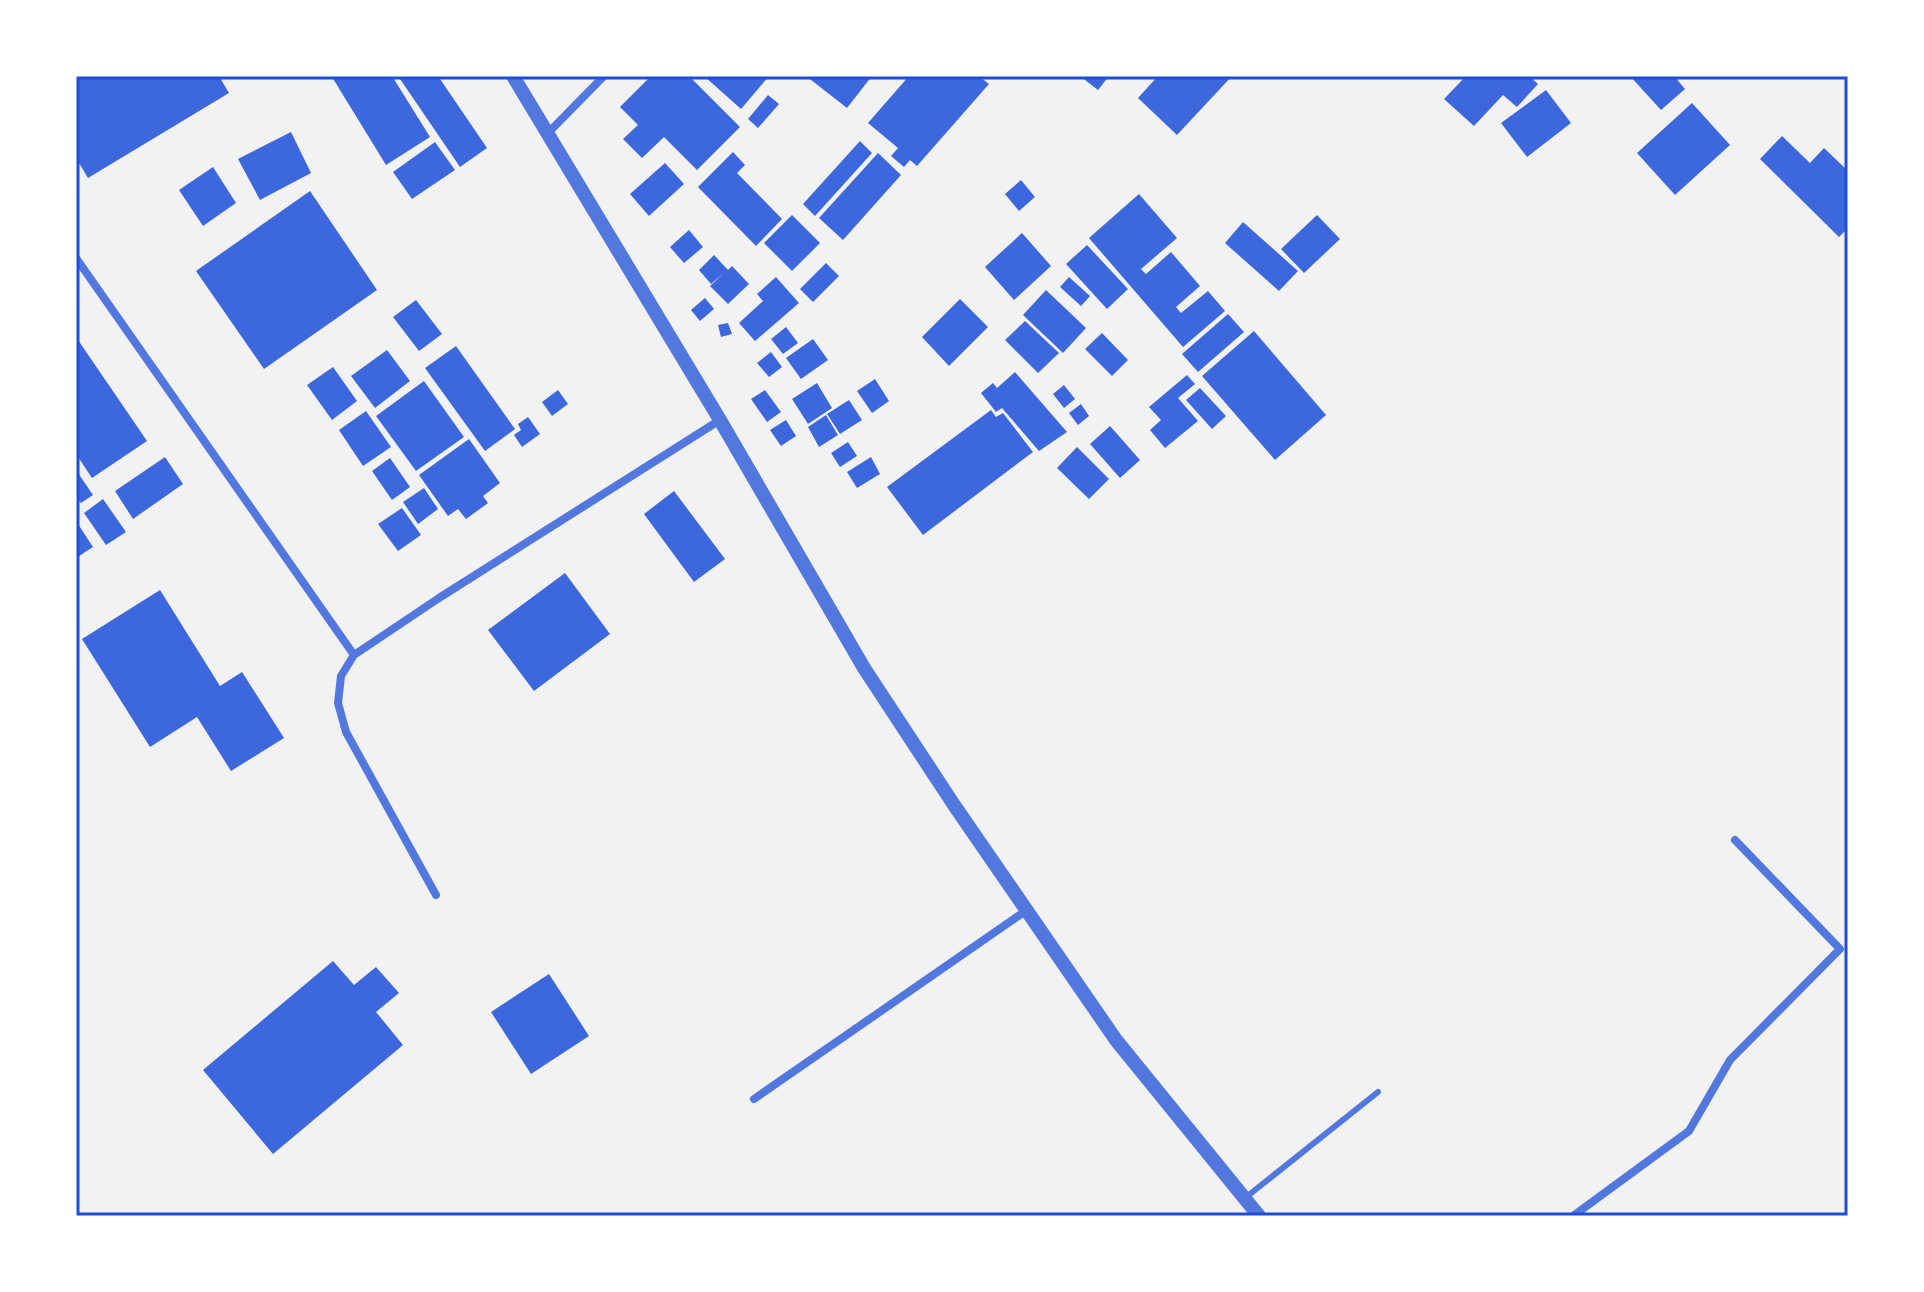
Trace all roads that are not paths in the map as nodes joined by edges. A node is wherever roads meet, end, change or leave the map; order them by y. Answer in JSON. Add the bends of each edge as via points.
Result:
{"nodes":[{"id":1,"x":513,"y":76,"type":"edge"},
{"id":2,"x":604,"y":76,"type":"edge"},
{"id":3,"x":547,"y":135,"type":"junction"},
{"id":4,"x":76,"y":258,"type":"edge"},
{"id":5,"x":720,"y":420,"type":"junction"},
{"id":6,"x":354,"y":655,"type":"junction"},
{"id":7,"x":1735,"y":840,"type":"dead end"},
{"id":8,"x":436,"y":895,"type":"dead end"},
{"id":9,"x":1027,"y":910,"type":"junction"},
{"id":10,"x":1378,"y":1092,"type":"dead end"},
{"id":11,"x":754,"y":1099,"type":"dead end"},
{"id":12,"x":1245,"y":1198,"type":"junction"},
{"id":13,"x":1259,"y":1216,"type":"edge"},
{"id":14,"x":1573,"y":1216,"type":"edge"}],
"edges":[{"from":1,"to":3,"type":"street"},
{"from":2,"to":3,"type":"street"},
{"from":3,"to":5,"type":"street"},
{"from":4,"to":6,"type":"street"},
{"from":5,"to":6,"type":"street"},
{"from":5,"to":9,"type":"street","via":[[864,668]]},
{"from":6,"to":8,"type":"street","via":[[341,676],[338,703],[346,732]]},
{"from":7,"to":14,"type":"street","via":[[1840,949],[1730,1060],[1689,1131]]},
{"from":9,"to":11,"type":"street"},
{"from":9,"to":12,"type":"street","via":[[1116,1040]]},
{"from":10,"to":12,"type":"lane"},
{"from":12,"to":13,"type":"street"}]}
